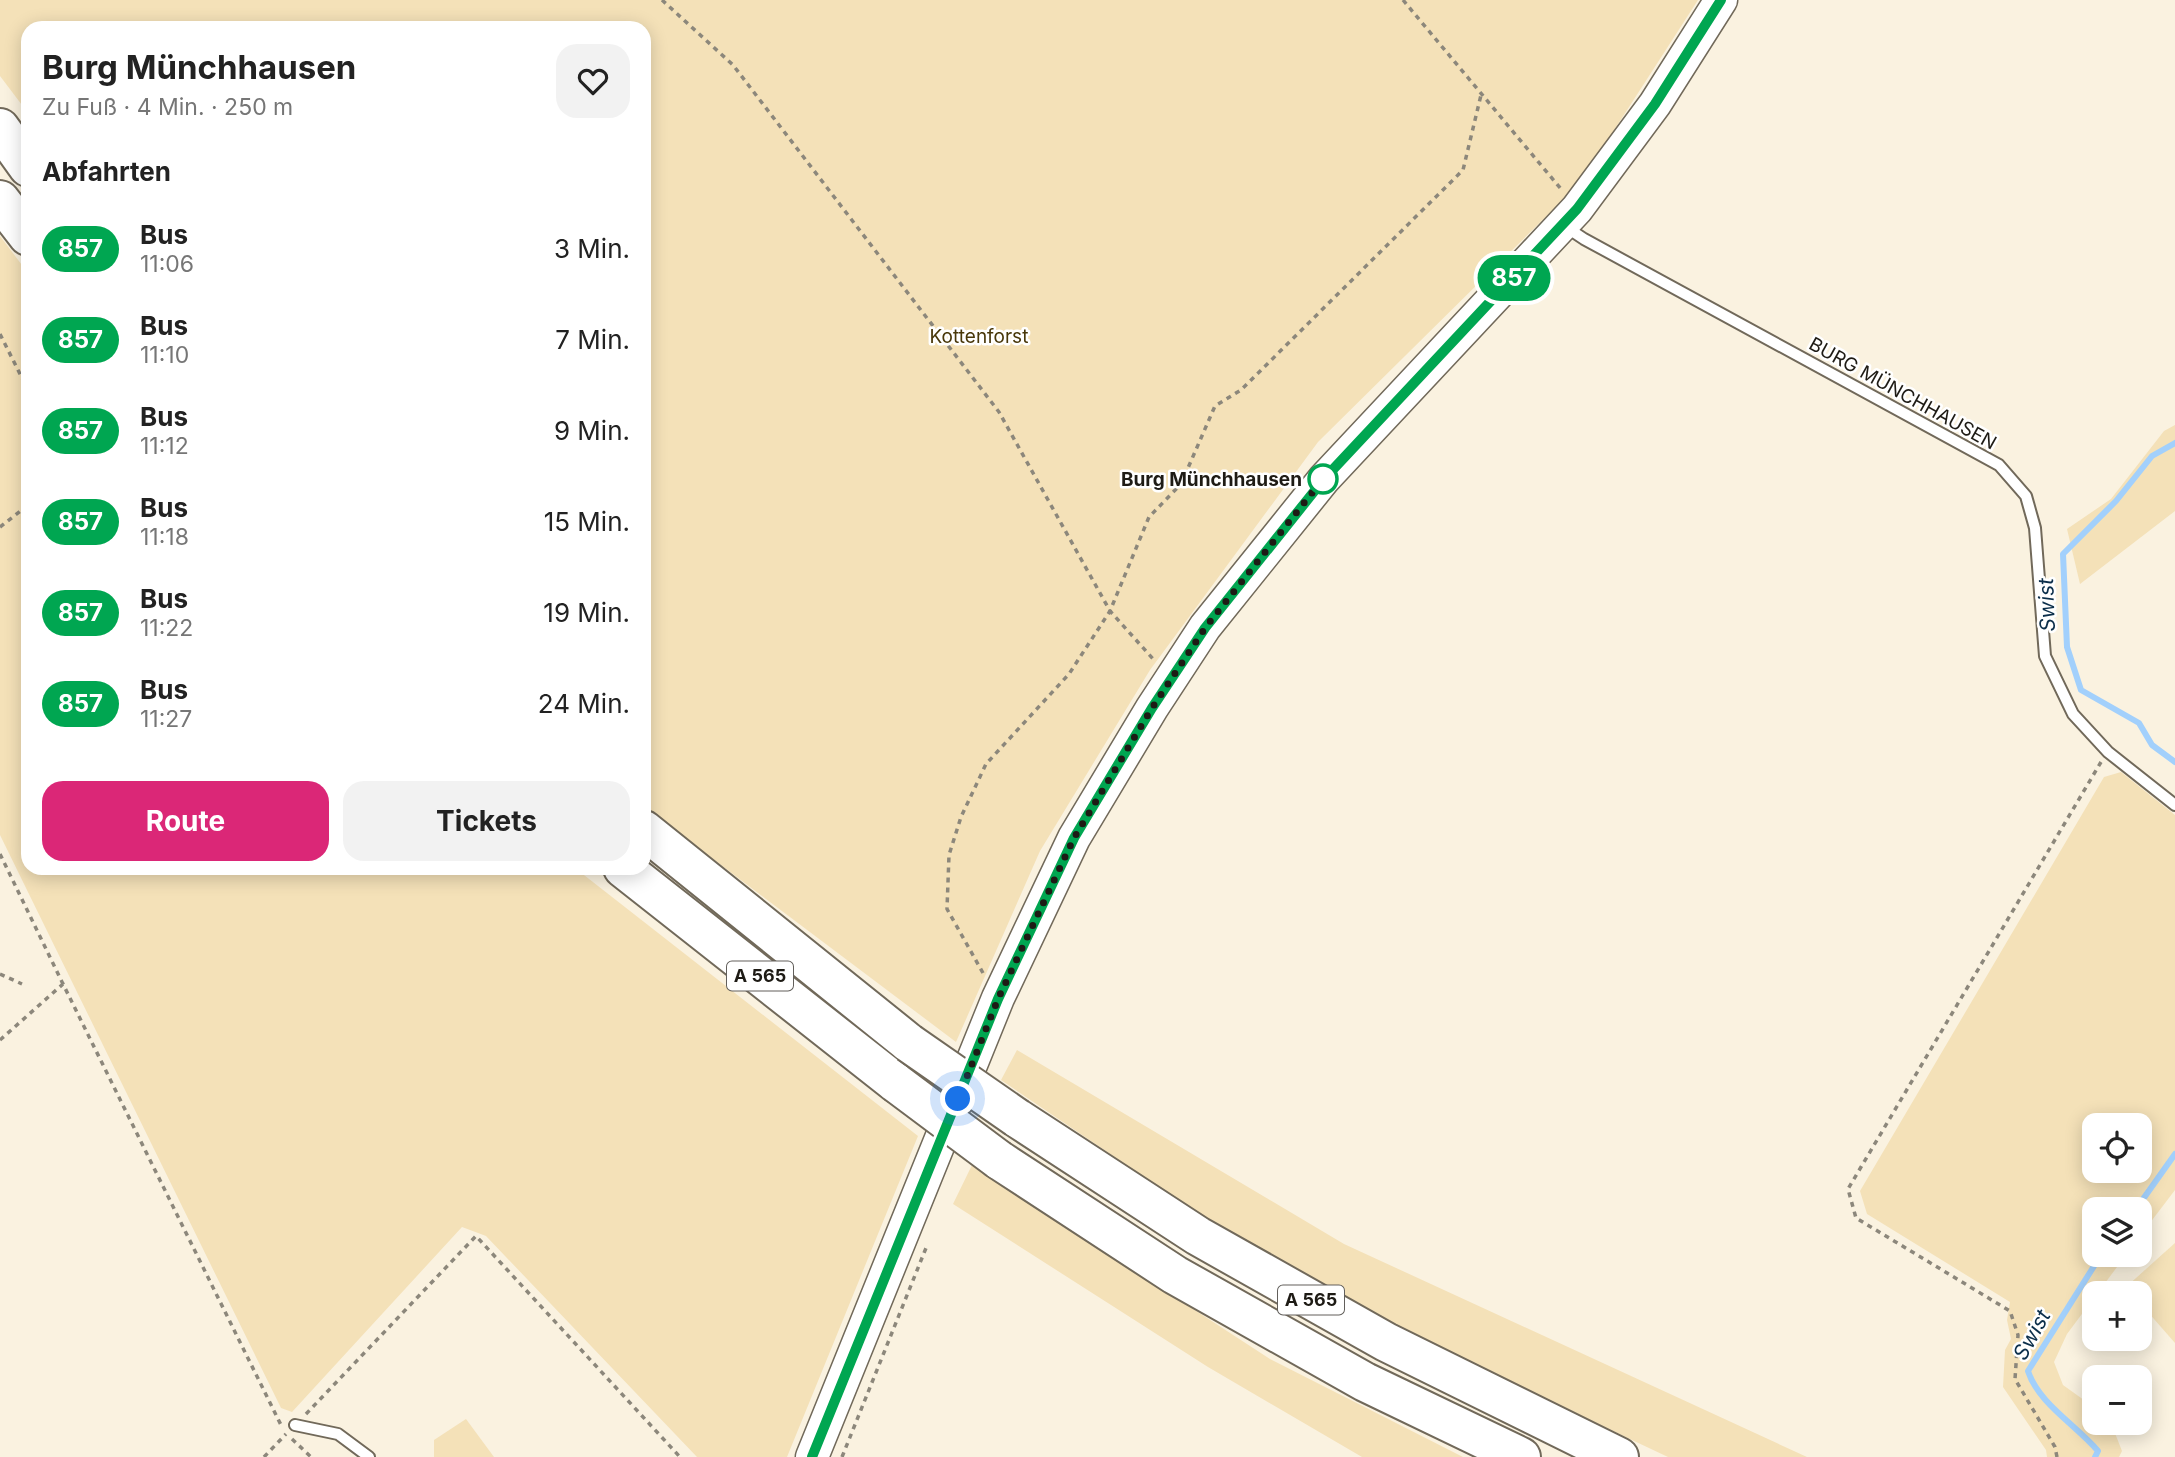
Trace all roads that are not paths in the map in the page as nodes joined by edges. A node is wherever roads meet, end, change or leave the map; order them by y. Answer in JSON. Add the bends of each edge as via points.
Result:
{"nodes":[{"id":1,"x":1721,"y":0,"type":"edge"},
{"id":2,"x":0,"y":128,"type":"edge"},
{"id":3,"x":21,"y":157,"type":"edge"},
{"id":4,"x":0,"y":200,"type":"edge"},
{"id":5,"x":1575,"y":225,"type":"junction"},
{"id":6,"x":21,"y":227,"type":"edge"},
{"id":7,"x":2175,"y":805,"type":"edge"},
{"id":8,"x":651,"y":836,"type":"edge"},
{"id":9,"x":632,"y":875,"type":"edge"},
{"id":10,"x":295,"y":1425,"type":"road end"},
{"id":11,"x":369,"y":1457,"type":"edge"},
{"id":12,"x":812,"y":1457,"type":"edge"},
{"id":13,"x":1521,"y":1457,"type":"edge"},
{"id":14,"x":1619,"y":1457,"type":"edge"}],
"edges":[{"from":1,"to":5,"type":"main road"},
{"from":2,"to":3,"type":"highway"},
{"from":4,"to":6,"type":"highway"},
{"from":5,"to":7,"type":"lane","name":"BURG MÜNCHHAUSEN","via":[[1999,465],[2026,496],[2035,528],[2045,656],[2073,715],[2108,752]]},
{"from":5,"to":12,"type":"main road","via":[[1324,479],[1205,628],[1172,679],[1074,838],[1003,989]]},
{"from":8,"to":14,"type":"highway","number":"A 565","bridge":true,"via":[[909,1043],[1209,1242],[1386,1342]]},
{"from":9,"to":13,"type":"highway","number":"A 565","bridge":true,"via":[[999,1160],[1199,1288],[1365,1382]]},
{"from":10,"to":11,"type":"lane","via":[[338,1434]]}]}
